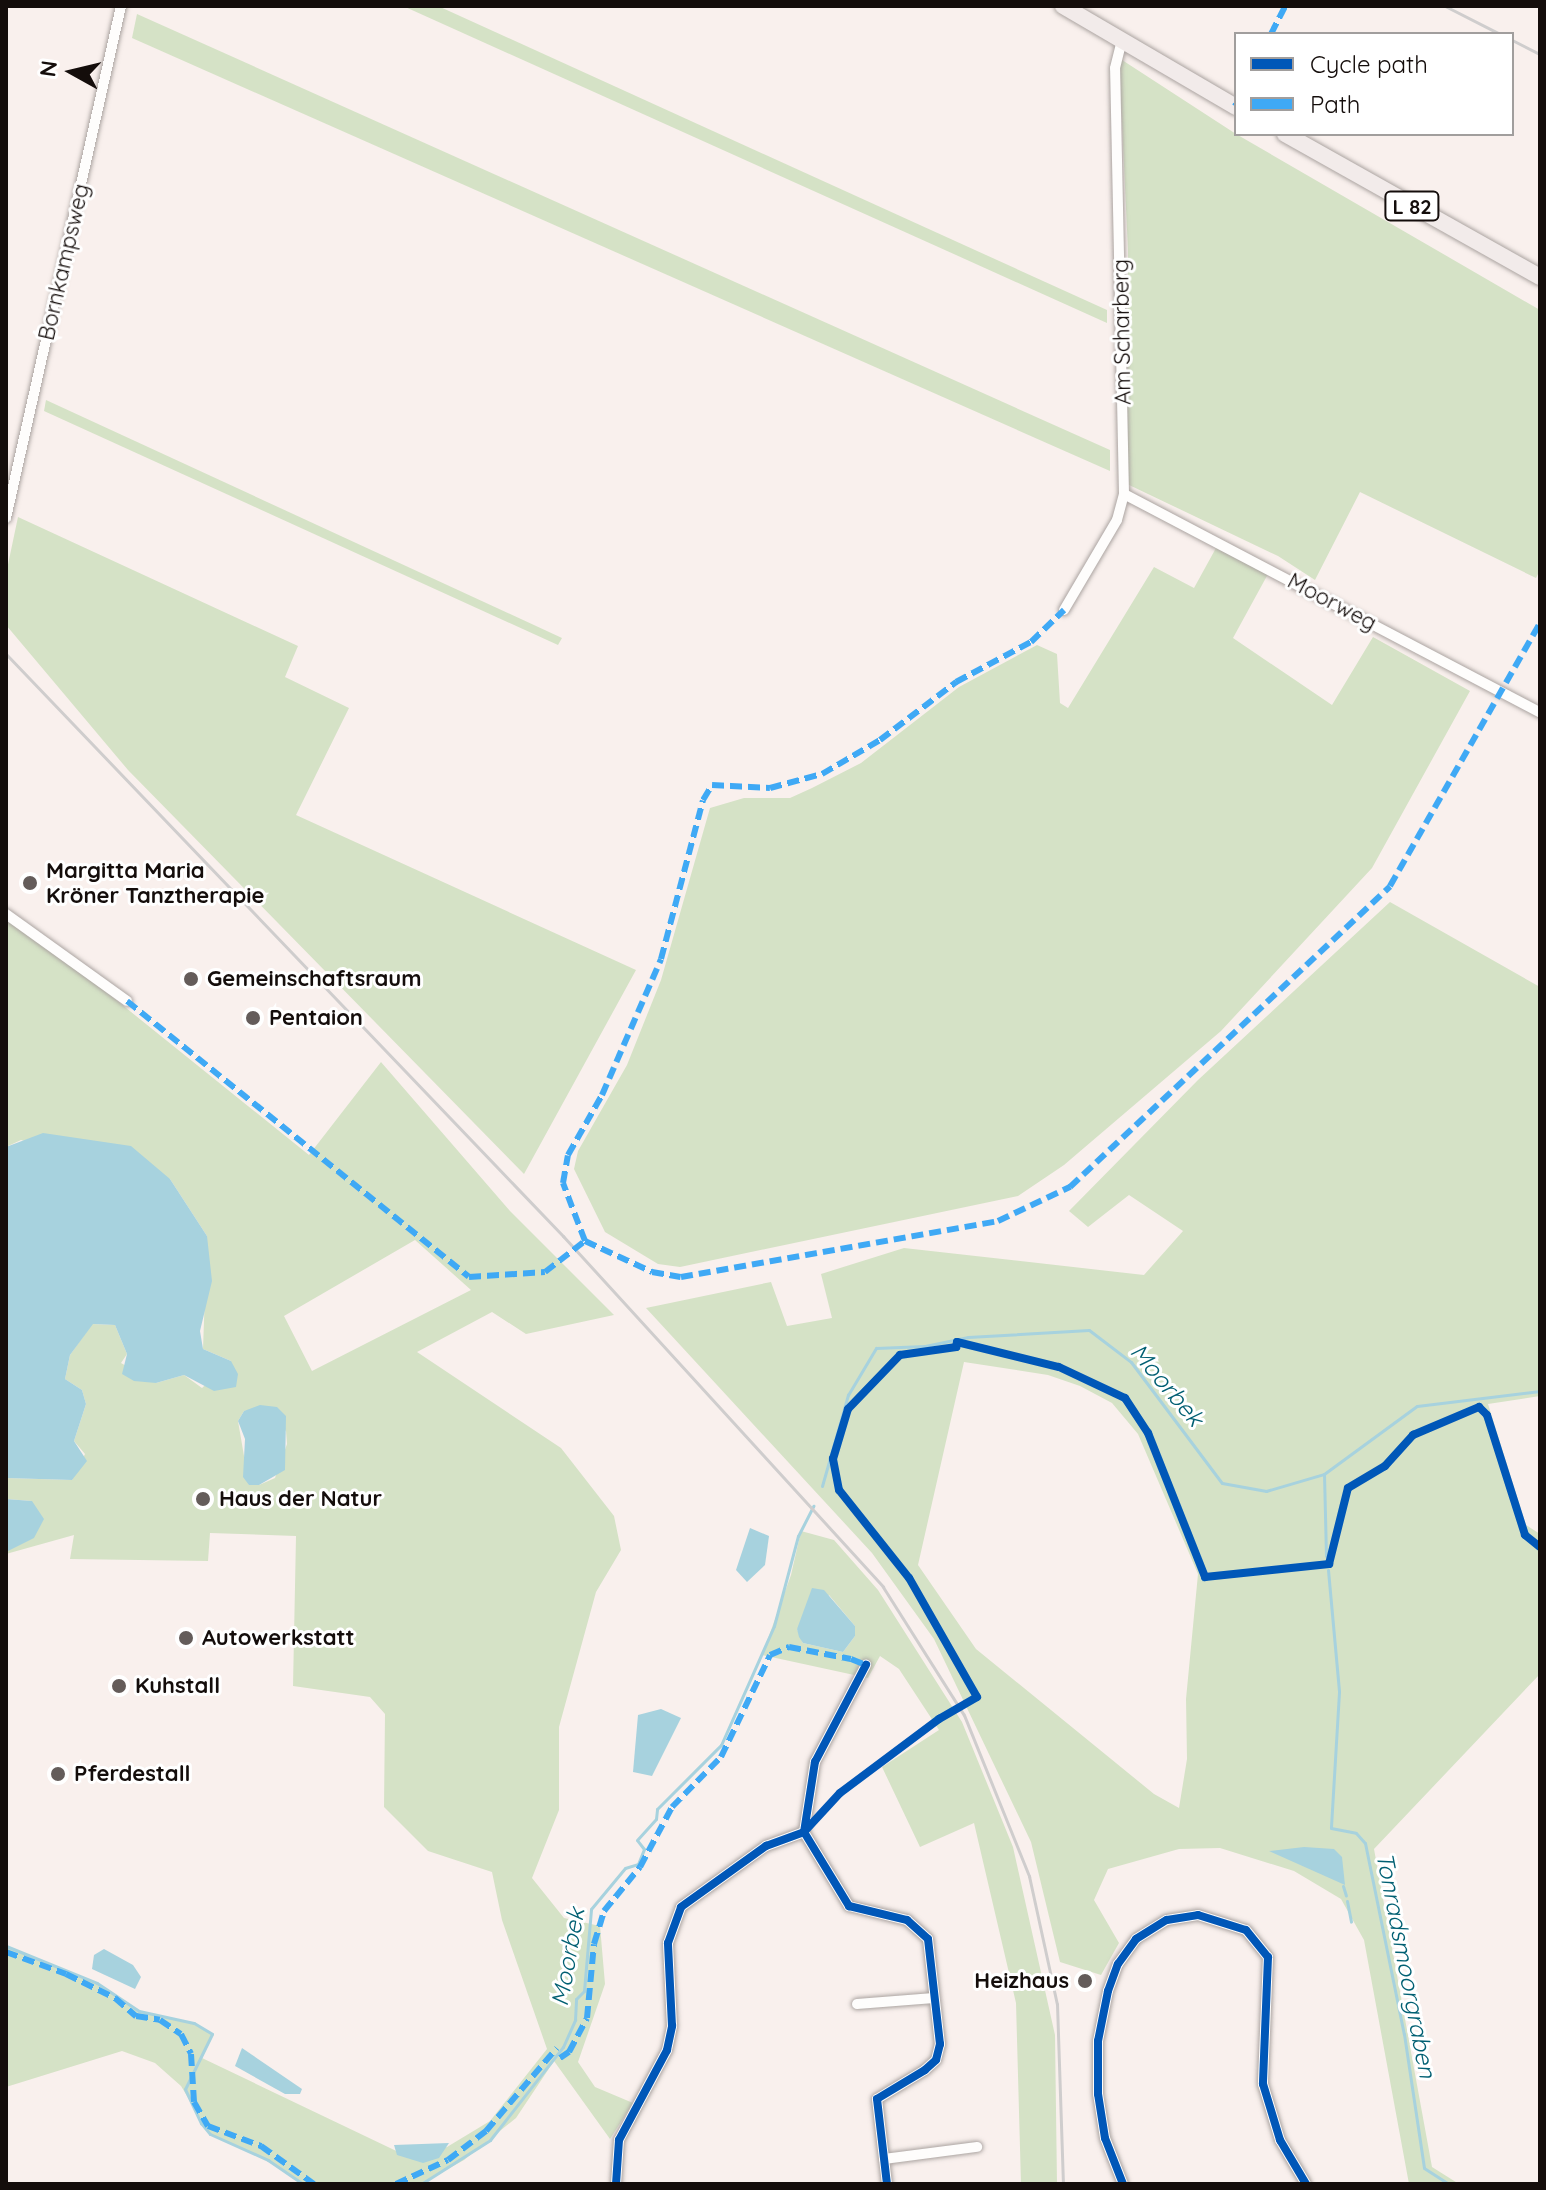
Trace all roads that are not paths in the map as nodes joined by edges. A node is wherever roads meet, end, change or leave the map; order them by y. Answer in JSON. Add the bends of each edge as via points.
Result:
{"nodes":[{"id":1,"x":121,"y":6,"type":"edge"},
{"id":2,"x":1063,"y":6,"type":"edge"},
{"id":3,"x":1122,"y":39,"type":"junction"},
{"id":4,"x":1234,"y":106,"type":"edge"},
{"id":5,"x":1289,"y":136,"type":"edge"},
{"id":6,"x":1540,"y":277,"type":"edge"},
{"id":7,"x":1124,"y":494,"type":"junction"},
{"id":8,"x":6,"y":518,"type":"edge"},
{"id":9,"x":1064,"y":610,"type":"dead end"},
{"id":10,"x":1540,"y":712,"type":"edge"},
{"id":11,"x":6,"y":914,"type":"edge"},
{"id":12,"x":127,"y":1001,"type":"dead end"},
{"id":13,"x":866,"y":1665,"type":"dead end"},
{"id":14,"x":804,"y":1832,"type":"junction"},
{"id":15,"x":934,"y":1998,"type":"junction"},
{"id":16,"x":857,"y":2004,"type":"dead end"},
{"id":17,"x":977,"y":2147,"type":"dead end"},
{"id":18,"x":884,"y":2159,"type":"junction"},
{"id":19,"x":616,"y":2184,"type":"edge"},
{"id":20,"x":887,"y":2184,"type":"edge"},
{"id":21,"x":1123,"y":2184,"type":"edge"},
{"id":22,"x":1306,"y":2184,"type":"edge"}],
"edges":[{"from":1,"to":8,"type":"street","name":"Bornkampsweg"},
{"from":2,"to":3,"type":"main road"},
{"from":3,"to":4,"type":"main road"},
{"from":3,"to":7,"type":"street","name":"Am Scharberg","via":[[1115,68]]},
{"from":5,"to":6,"type":"main road","number":"L 82"},
{"from":7,"to":9,"type":"street","name":"Am Scharberg","via":[[1117,520]]},
{"from":7,"to":10,"type":"street","name":"Moorweg"},
{"from":11,"to":12,"type":"street"},
{"from":13,"to":14,"type":"street","via":[[815,1762]]},
{"from":14,"to":15,"type":"street","via":[[849,1906],[921,1929],[928,1939]]},
{"from":14,"to":19,"type":"street","via":[[766,1846],[681,1907],[668,1943],[672,2026],[667,2050],[619,2140]]},
{"from":15,"to":16,"type":"street"},
{"from":15,"to":18,"type":"street","via":[[940,2044],[936,2060],[877,2099]]},
{"from":17,"to":18,"type":"street"},
{"from":18,"to":20,"type":"street"},
{"from":21,"to":22,"type":"street","via":[[1105,2138],[1098,2094],[1098,2044],[1108,1991],[1115,1968],[1136,1939],[1167,1920],[1198,1915],[1246,1930],[1268,1957],[1263,2084],[1280,2140]]}]}
